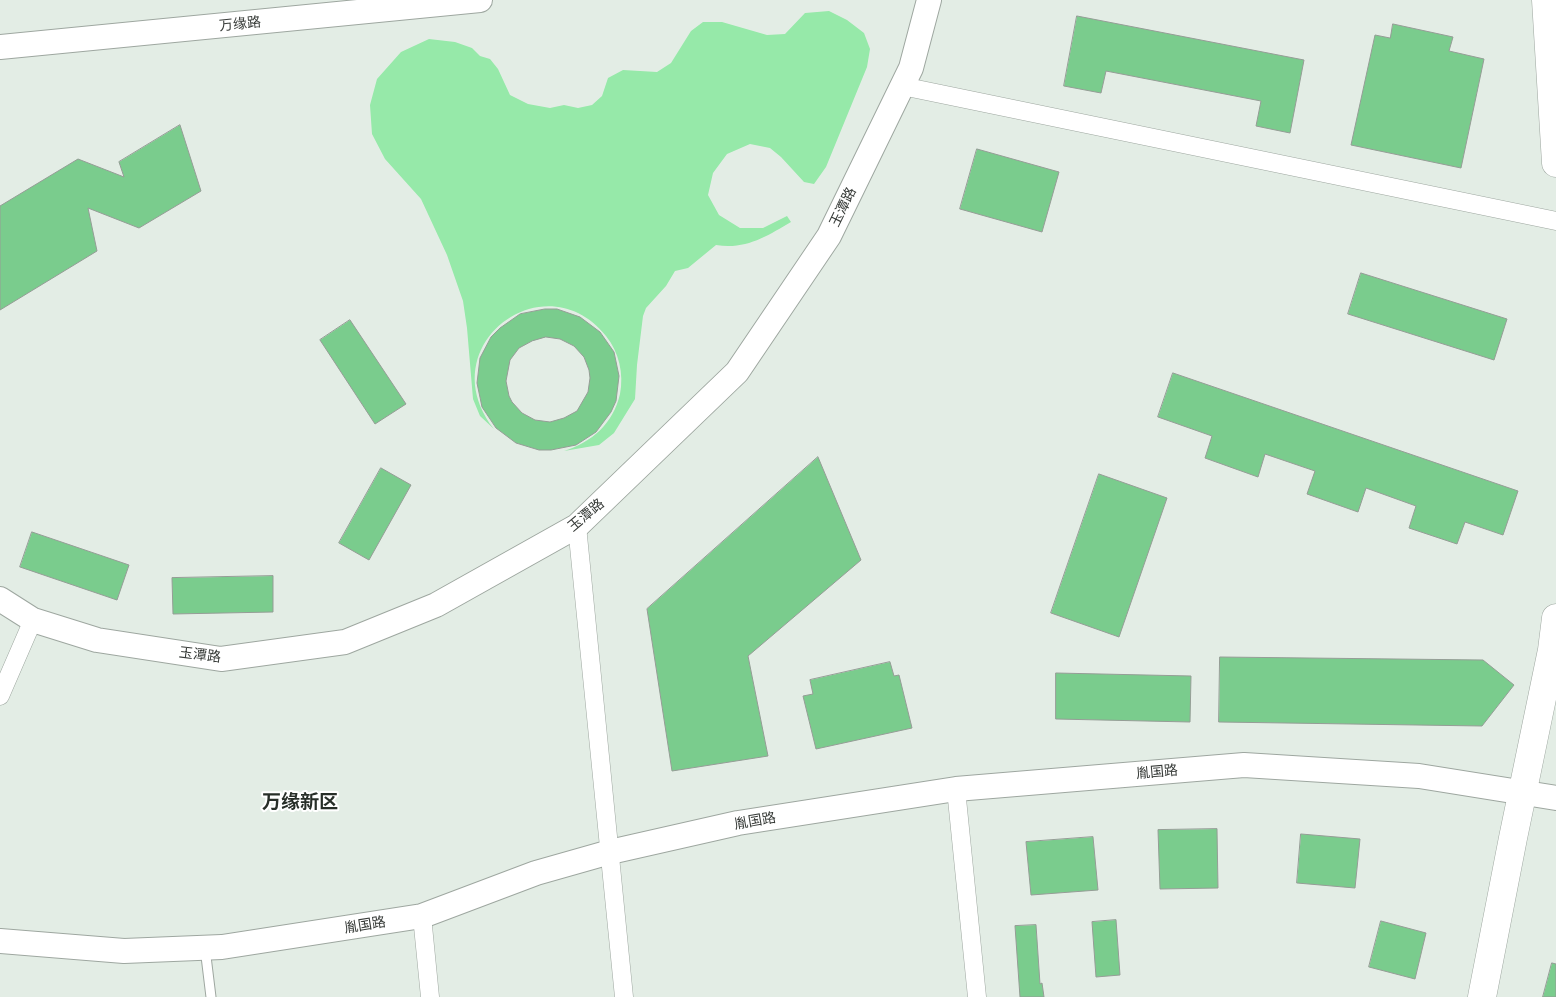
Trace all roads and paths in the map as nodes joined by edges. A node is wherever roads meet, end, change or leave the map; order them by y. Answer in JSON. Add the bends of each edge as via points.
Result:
{"nodes":[{"id":1,"x":361,"y":0,"type":"edge"},
{"id":2,"x":480,"y":0,"type":"edge"},
{"id":3,"x":929,"y":0,"type":"edge"},
{"id":4,"x":1546,"y":0,"type":"edge"},
{"id":5,"x":0,"y":36,"type":"edge"},
{"id":6,"x":0,"y":47,"type":"edge"},
{"id":7,"x":902,"y":86,"type":"junction"},
{"id":8,"x":1556,"y":163,"type":"edge"},
{"id":9,"x":1556,"y":221,"type":"edge"},
{"id":10,"x":577,"y":526,"type":"junction"},
{"id":11,"x":0,"y":599,"type":"edge"},
{"id":12,"x":1556,"y":618,"type":"edge"},
{"id":13,"x":33,"y":620,"type":"junction"},
{"id":14,"x":0,"y":696,"type":"edge"},
{"id":15,"x":1556,"y":702,"type":"edge"},
{"id":16,"x":956,"y":789,"type":"junction"},
{"id":17,"x":1538,"y":795,"type":"edge"},
{"id":18,"x":610,"y":852,"type":"junction"},
{"id":19,"x":422,"y":916,"type":"junction"},
{"id":20,"x":0,"y":941,"type":"edge"},
{"id":21,"x":205,"y":947,"type":"junction"},
{"id":22,"x":212,"y":997,"type":"edge"},
{"id":23,"x":430,"y":997,"type":"edge"},
{"id":24,"x":624,"y":997,"type":"edge"},
{"id":25,"x":977,"y":997,"type":"edge"},
{"id":26,"x":1482,"y":997,"type":"edge"},
{"id":27,"x":1498,"y":997,"type":"edge"}],
"edges":[{"from":1,"to":5,"type":"main road","name":"万缘路"},
{"from":2,"to":6,"type":"main road","name":"万缘路"},
{"from":3,"to":7,"type":"main road","name":"玉潭路","via":[[911,68]]},
{"from":4,"to":8,"type":"main road"},
{"from":7,"to":9,"type":"street"},
{"from":7,"to":10,"type":"main road","name":"玉潭路","via":[[829,236],[738,372]]},
{"from":10,"to":13,"type":"main road","name":"玉潭路","via":[[436,605],[346,642],[221,659],[97,640]]},
{"from":10,"to":18,"type":"street"},
{"from":11,"to":13,"type":"main road","name":"玉潭路"},
{"from":12,"to":17,"type":"main road"},
{"from":13,"to":14,"type":"street"},
{"from":15,"to":17,"type":"main road"},
{"from":16,"to":17,"type":"main road","name":"胤国路","via":[[1244,766],[1419,776]]},
{"from":16,"to":18,"type":"main road","name":"胤国路","via":[[738,823]]},
{"from":16,"to":25,"type":"street"},
{"from":17,"to":26,"type":"main road"},
{"from":17,"to":27,"type":"main road"},
{"from":18,"to":19,"type":"main road","name":"胤国路","via":[[536,873]]},
{"from":18,"to":24,"type":"street"},
{"from":19,"to":21,"type":"main road","name":"胤国路"},
{"from":19,"to":23,"type":"street"},
{"from":20,"to":21,"type":"main road","name":"胤国路","via":[[124,951]]},
{"from":21,"to":22,"type":"lane"}]}
